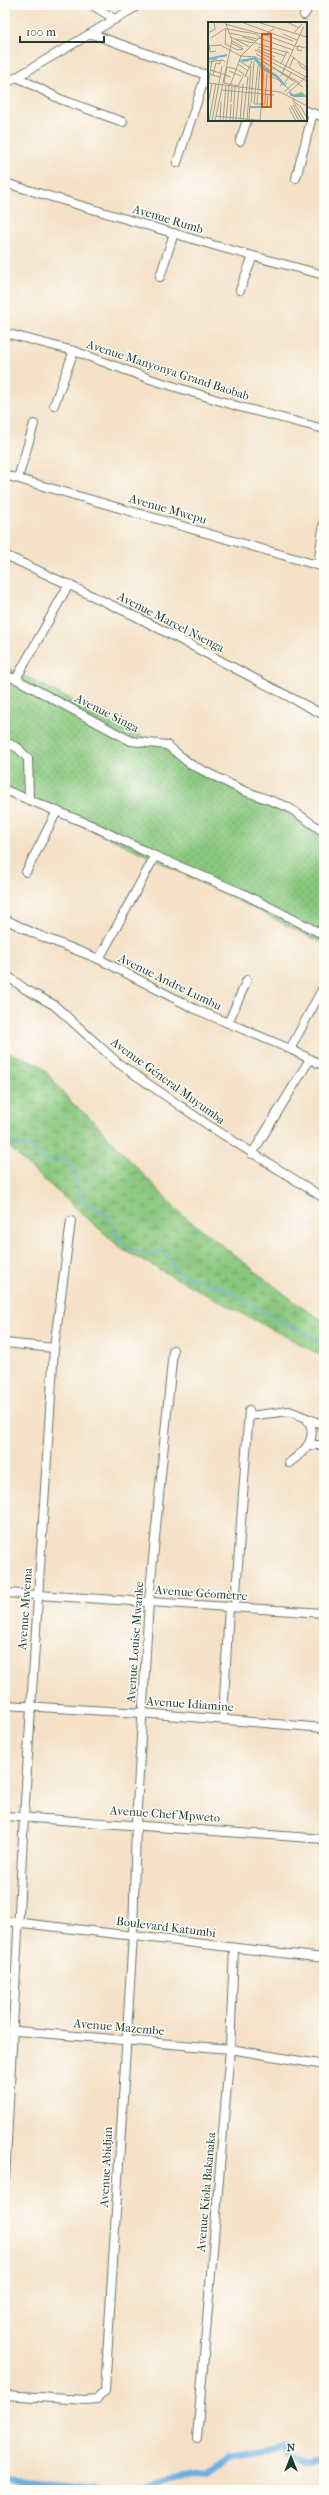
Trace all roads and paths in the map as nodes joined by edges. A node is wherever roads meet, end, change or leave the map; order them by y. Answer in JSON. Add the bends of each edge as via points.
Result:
{"nodes":[{"id":1,"x":92,"y":5,"type":"edge"},
{"id":2,"x":139,"y":5,"type":"edge"},
{"id":3,"x":310,"y":5,"type":"edge"},
{"id":4,"x":304,"y":15,"type":"dead end"},
{"id":5,"x":115,"y":19,"type":"junction"},
{"id":6,"x":92,"y":34,"type":"junction"},
{"id":7,"x":207,"y":75,"type":"edge"},
{"id":8,"x":17,"y":77,"type":"junction"},
{"id":9,"x":5,"y":84,"type":"edge"},
{"id":10,"x":310,"y":112,"type":"edge"},
{"id":11,"x":324,"y":117,"type":"edge"},
{"id":12,"x":247,"y":121,"type":"edge"},
{"id":13,"x":123,"y":122,"type":"dead end"},
{"id":14,"x":240,"y":141,"type":"dead end"},
{"id":15,"x":177,"y":163,"type":"dead end"},
{"id":16,"x":296,"y":178,"type":"dead end"},
{"id":17,"x":5,"y":183,"type":"edge"},
{"id":18,"x":174,"y":233,"type":"junction"},
{"id":19,"x":253,"y":256,"type":"junction"},
{"id":20,"x":324,"y":275,"type":"edge"},
{"id":21,"x":160,"y":277,"type":"dead end"},
{"id":22,"x":240,"y":290,"type":"dead end"},
{"id":23,"x":5,"y":333,"type":"edge"},
{"id":24,"x":74,"y":351,"type":"junction"},
{"id":25,"x":54,"y":405,"type":"dead end"},
{"id":26,"x":34,"y":424,"type":"dead end"},
{"id":27,"x":324,"y":429,"type":"edge"},
{"id":28,"x":5,"y":475,"type":"edge"},
{"id":29,"x":18,"y":478,"type":"junction"},
{"id":30,"x":324,"y":522,"type":"edge"},
{"id":31,"x":5,"y":555,"type":"edge"},
{"id":32,"x":321,"y":566,"type":"edge"},
{"id":33,"x":69,"y":584,"type":"junction"},
{"id":34,"x":5,"y":676,"type":"edge"},
{"id":35,"x":16,"y":679,"type":"junction"},
{"id":36,"x":324,"y":715,"type":"edge"},
{"id":37,"x":5,"y":742,"type":"edge"},
{"id":38,"x":5,"y":790,"type":"edge"},
{"id":39,"x":29,"y":800,"type":"junction"},
{"id":40,"x":57,"y":811,"type":"junction"},
{"id":41,"x":324,"y":832,"type":"edge"},
{"id":42,"x":155,"y":856,"type":"junction"},
{"id":43,"x":26,"y":872,"type":"dead end"},
{"id":44,"x":5,"y":919,"type":"edge"},
{"id":45,"x":324,"y":935,"type":"edge"},
{"id":46,"x":98,"y":959,"type":"junction"},
{"id":47,"x":5,"y":974,"type":"edge"},
{"id":48,"x":247,"y":980,"type":"dead end"},
{"id":49,"x":324,"y":986,"type":"edge"},
{"id":50,"x":228,"y":1023,"type":"junction"},
{"id":51,"x":290,"y":1049,"type":"junction"},
{"id":52,"x":310,"y":1059,"type":"junction"},
{"id":53,"x":324,"y":1066,"type":"edge"},
{"id":54,"x":252,"y":1154,"type":"junction"},
{"id":55,"x":324,"y":1198,"type":"edge"},
{"id":56,"x":71,"y":1221,"type":"dead end"},
{"id":57,"x":5,"y":1343,"type":"edge"},
{"id":58,"x":54,"y":1348,"type":"junction"},
{"id":59,"x":173,"y":1350,"type":"dead end"},
{"id":60,"x":307,"y":1419,"type":"junction"},
{"id":61,"x":324,"y":1425,"type":"edge"},
{"id":62,"x":308,"y":1445,"type":"junction"},
{"id":63,"x":324,"y":1445,"type":"edge"},
{"id":64,"x":289,"y":1463,"type":"dead end"},
{"id":65,"x":5,"y":1593,"type":"edge"},
{"id":66,"x":38,"y":1595,"type":"junction"},
{"id":67,"x":149,"y":1602,"type":"junction"},
{"id":68,"x":232,"y":1607,"type":"junction"},
{"id":69,"x":324,"y":1613,"type":"edge"},
{"id":70,"x":5,"y":1706,"type":"edge"},
{"id":71,"x":31,"y":1706,"type":"junction"},
{"id":72,"x":142,"y":1713,"type":"junction"},
{"id":73,"x":223,"y":1718,"type":"junction"},
{"id":74,"x":324,"y":1728,"type":"edge"},
{"id":75,"x":5,"y":1816,"type":"edge"},
{"id":76,"x":24,"y":1817,"type":"junction"},
{"id":77,"x":136,"y":1824,"type":"junction"},
{"id":78,"x":324,"y":1839,"type":"edge"},
{"id":79,"x":5,"y":1921,"type":"edge"},
{"id":80,"x":19,"y":1922,"type":"junction"},
{"id":81,"x":133,"y":1935,"type":"junction"},
{"id":82,"x":234,"y":1948,"type":"junction"},
{"id":83,"x":324,"y":1958,"type":"edge"},
{"id":84,"x":9,"y":2030,"type":"edge"},
{"id":85,"x":125,"y":2039,"type":"junction"},
{"id":86,"x":230,"y":2049,"type":"junction"},
{"id":87,"x":324,"y":2065,"type":"edge"},
{"id":88,"x":5,"y":2178,"type":"edge"},
{"id":89,"x":5,"y":2395,"type":"edge"},
{"id":90,"x":197,"y":2438,"type":"dead end"}],
"edges":[{"from":1,"to":5,"type":"street"},
{"from":2,"to":5,"type":"street"},
{"from":3,"to":4,"type":"street"},
{"from":5,"to":6,"type":"street"},
{"from":6,"to":7,"type":"street"},
{"from":6,"to":8,"type":"street"},
{"from":7,"to":15,"type":"street"},
{"from":8,"to":9,"type":"street"},
{"from":8,"to":13,"type":"street","via":[[60,99]]},
{"from":10,"to":11,"type":"street"},
{"from":10,"to":16,"type":"street"},
{"from":12,"to":14,"type":"street"},
{"from":17,"to":18,"type":"street","name":"Avenue Rumb"},
{"from":18,"to":19,"type":"street","name":"Avenue Rumb"},
{"from":18,"to":21,"type":"street"},
{"from":19,"to":20,"type":"street","name":"Avenue Rumb"},
{"from":19,"to":22,"type":"street"},
{"from":23,"to":24,"type":"street","name":"Avenue Manyonya Grand Baobab"},
{"from":24,"to":25,"type":"street"},
{"from":24,"to":27,"type":"street","name":"Avenue Manyonya Grand Baobab","via":[[225,402]]},
{"from":26,"to":29,"type":"street"},
{"from":28,"to":29,"type":"street","name":"Avenue Mwepu"},
{"from":29,"to":32,"type":"street","name":"Avenue Mwepu"},
{"from":30,"to":32,"type":"street"},
{"from":31,"to":33,"type":"street","name":"Avenue Marcel Nsenga"},
{"from":33,"to":35,"type":"street"},
{"from":33,"to":36,"type":"street","name":"Avenue Marcel Nsenga"},
{"from":34,"to":35,"type":"street","name":"Avenue Singa"},
{"from":35,"to":41,"type":"street","name":"Avenue Singa","via":[[131,741],[167,745],[190,764],[242,790],[288,807]]},
{"from":37,"to":39,"type":"street","via":[[18,748],[28,759]]},
{"from":38,"to":39,"type":"street"},
{"from":39,"to":40,"type":"street"},
{"from":40,"to":42,"type":"street"},
{"from":40,"to":43,"type":"street"},
{"from":42,"to":45,"type":"street","via":[[244,894]]},
{"from":42,"to":46,"type":"street"},
{"from":44,"to":46,"type":"street","name":"Avenue Andre Lumbu"},
{"from":46,"to":50,"type":"street","name":"Avenue Andre Lumbu","via":[[188,1006]]},
{"from":47,"to":54,"type":"street","name":"Avenue Géneral Muyumba","via":[[54,1005],[118,1063]]},
{"from":48,"to":50,"type":"street"},
{"from":49,"to":51,"type":"street"},
{"from":50,"to":51,"type":"street","name":"Avenue Andre Lumbu"},
{"from":51,"to":52,"type":"street","name":"Avenue Andre Lumbu"},
{"from":52,"to":53,"type":"street","name":"Avenue Andre Lumbu"},
{"from":52,"to":54,"type":"street"},
{"from":54,"to":55,"type":"street","name":"Avenue Géneral Muyumba"},
{"from":56,"to":58,"type":"street","name":"Avenue Mwema"},
{"from":57,"to":58,"type":"street"},
{"from":58,"to":66,"type":"street","name":"Avenue Mwema"},
{"from":59,"to":67,"type":"street","name":"Avenue Louise Mwanke"},
{"from":60,"to":61,"type":"street"},
{"from":60,"to":62,"type":"street","via":[[312,1433]]},
{"from":60,"to":68,"type":"street","via":[[282,1411],[249,1413]]},
{"from":62,"to":63,"type":"street"},
{"from":62,"to":64,"type":"street"},
{"from":65,"to":66,"type":"street","name":"Avenue Géomètre"},
{"from":66,"to":67,"type":"street","name":"Avenue Géomètre"},
{"from":66,"to":71,"type":"street","name":"Avenue Mwema"},
{"from":67,"to":68,"type":"street","name":"Avenue Géomètre"},
{"from":67,"to":72,"type":"street","name":"Avenue Louise Mwanke"},
{"from":68,"to":69,"type":"street","name":"Avenue Géomètre"},
{"from":68,"to":73,"type":"street"},
{"from":70,"to":71,"type":"street","name":"Avenue Idiamine"},
{"from":71,"to":72,"type":"street","name":"Avenue Idiamine"},
{"from":71,"to":76,"type":"street","name":"Avenue Mwema"},
{"from":72,"to":73,"type":"street","name":"Avenue Idiamine"},
{"from":72,"to":77,"type":"street","name":"Avenue Louise Mwanke"},
{"from":73,"to":74,"type":"street","name":"Avenue Idiamine"},
{"from":75,"to":76,"type":"street","name":"Avenue Chef Mpweto"},
{"from":76,"to":77,"type":"street","name":"Avenue Chef Mpweto"},
{"from":76,"to":80,"type":"street","name":"Avenue Mwema"},
{"from":77,"to":78,"type":"street","name":"Avenue Chef Mpweto"},
{"from":77,"to":81,"type":"street","name":"Avenue Louise Mwanke"},
{"from":79,"to":80,"type":"street","name":"Boulevard Katumbi"},
{"from":80,"to":81,"type":"street","name":"Boulevard Katumbi"},
{"from":80,"to":84,"type":"street","name":"Avenue Mwema"},
{"from":81,"to":82,"type":"street","name":"Boulevard Katumbi"},
{"from":81,"to":85,"type":"street","name":"Avenue Abidjan"},
{"from":82,"to":83,"type":"street","name":"Boulevard Katumbi"},
{"from":82,"to":86,"type":"street","name":"Avenue Kiola Bakanaka"},
{"from":84,"to":85,"type":"street","name":"Avenue Mazembe"},
{"from":84,"to":88,"type":"street","name":"Avenue Mwema"},
{"from":85,"to":86,"type":"street","name":"Avenue Mazembe"},
{"from":85,"to":89,"type":"street","name":"Avenue Abidjan","via":[[104,2391],[99,2397],[85,2400]]},
{"from":86,"to":87,"type":"street","name":"Avenue Mazembe"},
{"from":86,"to":90,"type":"street","name":"Avenue Kiola Bakanaka"}]}
